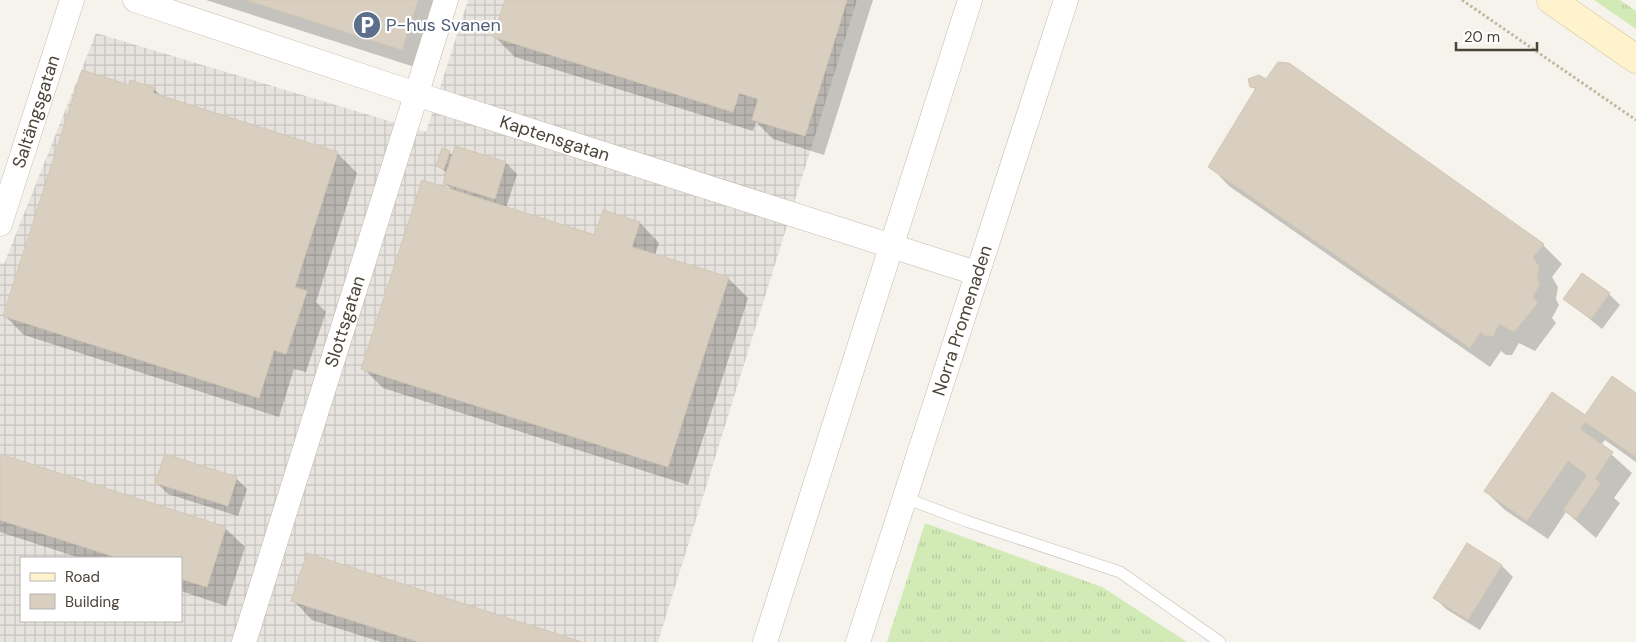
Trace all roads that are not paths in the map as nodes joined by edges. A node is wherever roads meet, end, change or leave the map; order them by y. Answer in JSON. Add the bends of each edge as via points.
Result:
{"nodes":[{"id":1,"x":72,"y":0,"type":"edge"},
{"id":2,"x":135,"y":0,"type":"edge"},
{"id":3,"x":446,"y":0,"type":"edge"},
{"id":4,"x":970,"y":0,"type":"edge"},
{"id":5,"x":1066,"y":0,"type":"edge"},
{"id":6,"x":1550,"y":0,"type":"edge"},
{"id":7,"x":1636,"y":59,"type":"edge"},
{"id":8,"x":416,"y":94,"type":"junction"},
{"id":9,"x":0,"y":224,"type":"edge"},
{"id":10,"x":893,"y":246,"type":"junction"},
{"id":11,"x":976,"y":274,"type":"junction"},
{"id":12,"x":905,"y":498,"type":"junction"},
{"id":13,"x":244,"y":642,"type":"edge"},
{"id":14,"x":765,"y":642,"type":"edge"},
{"id":15,"x":858,"y":642,"type":"edge"},
{"id":16,"x":1220,"y":642,"type":"edge"}],
"edges":[{"from":1,"to":9,"type":"street","name":"Saltängsgatan"},
{"from":2,"to":8,"type":"street","name":"Kaptensgatan"},
{"from":3,"to":8,"type":"street","name":"Slottsgatan"},
{"from":4,"to":10,"type":"street"},
{"from":5,"to":11,"type":"street","name":"Norra Promenaden"},
{"from":6,"to":7,"type":"street"},
{"from":8,"to":10,"type":"street","name":"Kaptensgatan"},
{"from":8,"to":13,"type":"street","name":"Slottsgatan"},
{"from":10,"to":11,"type":"street","name":"Kaptensgatan"},
{"from":10,"to":14,"type":"street"},
{"from":11,"to":12,"type":"street","name":"Norra Promenaden"},
{"from":12,"to":15,"type":"street","name":"Norra Promenaden"},
{"from":12,"to":16,"type":"lane","via":[[1120,572]]}]}
